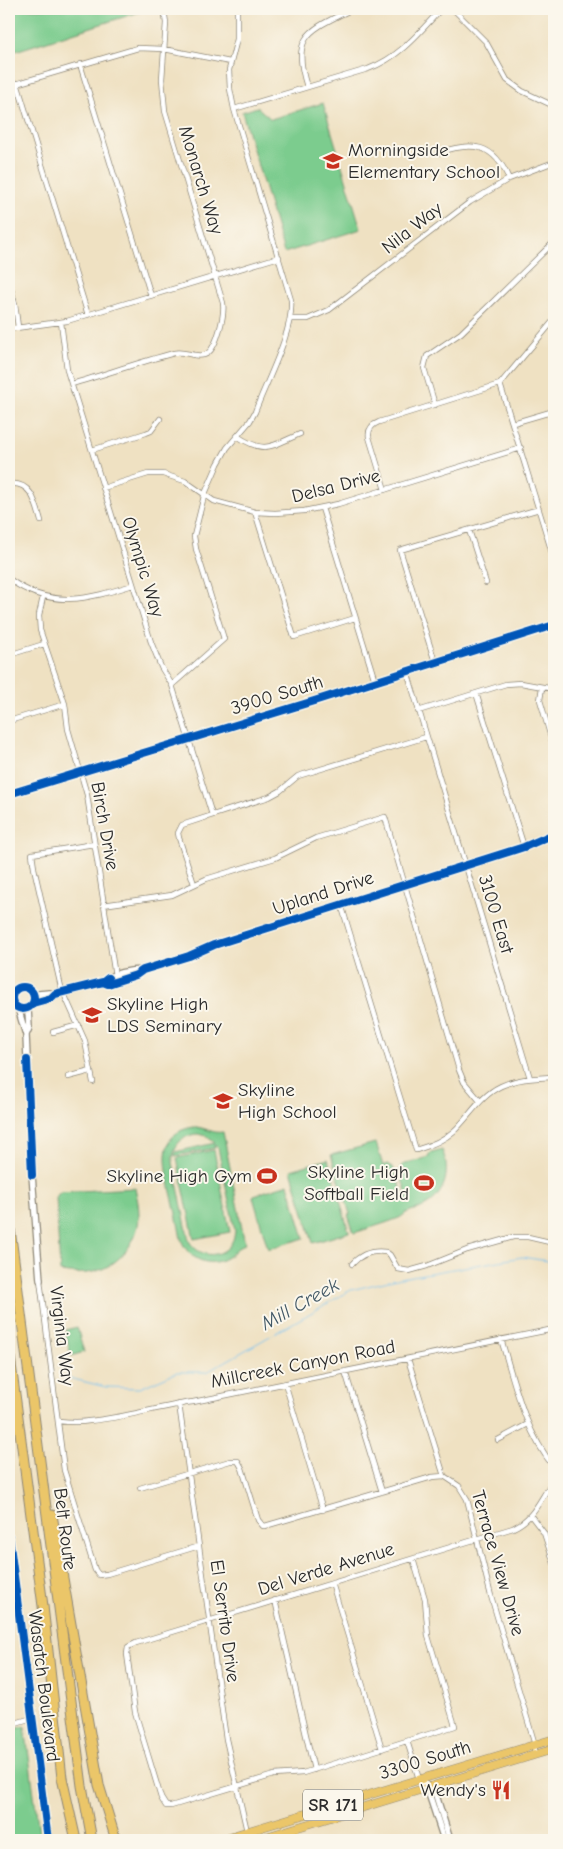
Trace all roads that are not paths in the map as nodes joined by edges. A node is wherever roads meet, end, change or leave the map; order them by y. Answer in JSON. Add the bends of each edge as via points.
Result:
{"nodes":[{"id":1,"x":164,"y":9,"type":"edge"},
{"id":2,"x":236,"y":9,"type":"edge"},
{"id":3,"x":352,"y":9,"type":"edge"},
{"id":4,"x":441,"y":9,"type":"edge"},
{"id":5,"x":453,"y":9,"type":"edge"},
{"id":6,"x":164,"y":49,"type":"junction"},
{"id":7,"x":230,"y":62,"type":"junction"},
{"id":8,"x":80,"y":64,"type":"junction"},
{"id":9,"x":17,"y":83,"type":"junction"},
{"id":10,"x":9,"y":86,"type":"edge"},
{"id":11,"x":307,"y":87,"type":"junction"},
{"id":12,"x":554,"y":106,"type":"edge"},
{"id":13,"x":234,"y":109,"type":"junction"},
{"id":14,"x":438,"y":153,"type":"dead end"},
{"id":15,"x":554,"y":162,"type":"edge"},
{"id":16,"x":509,"y":179,"type":"junction"},
{"id":17,"x":554,"y":242,"type":"edge"},
{"id":18,"x":278,"y":257,"type":"junction"},
{"id":19,"x":214,"y":276,"type":"junction"},
{"id":20,"x":9,"y":282,"type":"edge"},
{"id":21,"x":151,"y":296,"type":"junction"},
{"id":22,"x":88,"y":315,"type":"junction"},
{"id":23,"x":291,"y":319,"type":"junction"},
{"id":24,"x":554,"y":320,"type":"edge"},
{"id":25,"x":61,"y":322,"type":"junction"},
{"id":26,"x":18,"y":327,"type":"junction"},
{"id":27,"x":9,"y":329,"type":"edge"},
{"id":28,"x":72,"y":384,"type":"junction"},
{"id":29,"x":500,"y":384,"type":"junction"},
{"id":30,"x":9,"y":401,"type":"edge"},
{"id":31,"x":434,"y":405,"type":"junction"},
{"id":32,"x":554,"y":411,"type":"edge"},
{"id":33,"x":9,"y":414,"type":"edge"},
{"id":34,"x":160,"y":419,"type":"dead end"},
{"id":35,"x":513,"y":423,"type":"junction"},
{"id":36,"x":300,"y":434,"type":"dead end"},
{"id":37,"x":237,"y":436,"type":"junction"},
{"id":38,"x":521,"y":448,"type":"junction"},
{"id":39,"x":92,"y":450,"type":"junction"},
{"id":40,"x":9,"y":484,"type":"edge"},
{"id":41,"x":103,"y":488,"type":"junction"},
{"id":42,"x":385,"y":490,"type":"junction"},
{"id":43,"x":204,"y":496,"type":"junction"},
{"id":44,"x":322,"y":508,"type":"junction"},
{"id":45,"x":539,"y":509,"type":"junction"},
{"id":46,"x":255,"y":512,"type":"junction"},
{"id":47,"x":41,"y":521,"type":"dead end"},
{"id":48,"x":470,"y":530,"type":"junction"},
{"id":49,"x":554,"y":559,"type":"edge"},
{"id":50,"x":9,"y":579,"type":"edge"},
{"id":51,"x":486,"y":583,"type":"dead end"},
{"id":52,"x":133,"y":584,"type":"junction"},
{"id":53,"x":43,"y":596,"type":"junction"},
{"id":54,"x":355,"y":618,"type":"junction"},
{"id":55,"x":554,"y":625,"type":"edge"},
{"id":56,"x":44,"y":644,"type":"junction"},
{"id":57,"x":9,"y":655,"type":"edge"},
{"id":58,"x":435,"y":662,"type":"junction"},
{"id":59,"x":407,"y":672,"type":"junction"},
{"id":60,"x":374,"y":681,"type":"junction"},
{"id":61,"x":172,"y":685,"type":"junction"},
{"id":62,"x":542,"y":688,"type":"junction"},
{"id":63,"x":554,"y":689,"type":"edge"},
{"id":64,"x":476,"y":693,"type":"junction"},
{"id":65,"x":65,"y":704,"type":"junction"},
{"id":66,"x":418,"y":711,"type":"junction"},
{"id":67,"x":9,"y":721,"type":"edge"},
{"id":68,"x":426,"y":737,"type":"junction"},
{"id":69,"x":190,"y":738,"type":"junction"},
{"id":70,"x":554,"y":748,"type":"edge"},
{"id":71,"x":80,"y":772,"type":"junction"},
{"id":72,"x":9,"y":794,"type":"edge"},
{"id":73,"x":212,"y":815,"type":"junction"},
{"id":74,"x":554,"y":834,"type":"edge"},
{"id":75,"x":94,"y":844,"type":"junction"},
{"id":76,"x":524,"y":847,"type":"junction"},
{"id":77,"x":465,"y":866,"type":"junction"},
{"id":78,"x":194,"y":884,"type":"junction"},
{"id":79,"x":405,"y":884,"type":"junction"},
{"id":80,"x":341,"y":904,"type":"junction"},
{"id":81,"x":103,"y":905,"type":"junction"},
{"id":82,"x":143,"y":970,"type":"junction"},
{"id":83,"x":115,"y":976,"type":"junction"},
{"id":84,"x":103,"y":982,"type":"junction"},
{"id":85,"x":64,"y":992,"type":"junction"},
{"id":86,"x":12,"y":993,"type":"edge"},
{"id":87,"x":32,"y":993,"type":"junction"},
{"id":88,"x":56,"y":994,"type":"junction"},
{"id":89,"x":11,"y":1002,"type":"edge"},
{"id":90,"x":33,"y":1003,"type":"junction"},
{"id":91,"x":18,"y":1008,"type":"junction"},
{"id":92,"x":28,"y":1008,"type":"junction"},
{"id":93,"x":79,"y":1025,"type":"junction"},
{"id":94,"x":53,"y":1032,"type":"dead end"},
{"id":95,"x":26,"y":1035,"type":"junction"},
{"id":96,"x":91,"y":1071,"type":"junction"},
{"id":97,"x":554,"y":1077,"type":"edge"},
{"id":98,"x":68,"y":1078,"type":"dead end"},
{"id":99,"x":530,"y":1078,"type":"junction"},
{"id":100,"x":93,"y":1082,"type":"dead end"},
{"id":101,"x":480,"y":1101,"type":"junction"},
{"id":102,"x":9,"y":1222,"type":"edge"},
{"id":103,"x":554,"y":1243,"type":"edge"},
{"id":104,"x":352,"y":1264,"type":"dead end"},
{"id":105,"x":40,"y":1280,"type":"joint"},
{"id":106,"x":554,"y":1328,"type":"edge"},
{"id":107,"x":502,"y":1339,"type":"junction"},
{"id":108,"x":9,"y":1349,"type":"edge"},
{"id":109,"x":408,"y":1359,"type":"junction"},
{"id":110,"x":345,"y":1371,"type":"junction"},
{"id":111,"x":9,"y":1381,"type":"edge"},
{"id":112,"x":285,"y":1383,"type":"junction"},
{"id":113,"x":179,"y":1404,"type":"junction"},
{"id":114,"x":58,"y":1422,"type":"junction"},
{"id":115,"x":528,"y":1424,"type":"junction"},
{"id":116,"x":498,"y":1440,"type":"dead end"},
{"id":117,"x":37,"y":1441,"type":"junction"},
{"id":118,"x":554,"y":1467,"type":"edge"},
{"id":119,"x":26,"y":1468,"type":"junction"},
{"id":120,"x":189,"y":1473,"type":"junction"},
{"id":121,"x":444,"y":1476,"type":"junction"},
{"id":122,"x":554,"y":1480,"type":"edge"},
{"id":123,"x":140,"y":1488,"type":"dead end"},
{"id":124,"x":382,"y":1492,"type":"junction"},
{"id":125,"x":324,"y":1510,"type":"junction"},
{"id":126,"x":530,"y":1516,"type":"junction"},
{"id":127,"x":9,"y":1536,"type":"edge"},
{"id":128,"x":478,"y":1539,"type":"junction"},
{"id":129,"x":199,"y":1546,"type":"junction"},
{"id":130,"x":412,"y":1559,"type":"junction"},
{"id":131,"x":554,"y":1563,"type":"edge"},
{"id":132,"x":332,"y":1583,"type":"junction"},
{"id":133,"x":275,"y":1600,"type":"junction"},
{"id":134,"x":209,"y":1621,"type":"junction"},
{"id":135,"x":32,"y":1718,"type":"junction"},
{"id":136,"x":9,"y":1725,"type":"edge"},
{"id":137,"x":554,"y":1739,"type":"edge"},
{"id":138,"x":407,"y":1741,"type":"junction"},
{"id":139,"x":535,"y":1745,"type":"junction"},
{"id":140,"x":382,"y":1749,"type":"junction"},
{"id":141,"x":554,"y":1749,"type":"edge"},
{"id":142,"x":534,"y":1756,"type":"junction"},
{"id":143,"x":314,"y":1770,"type":"junction"},
{"id":144,"x":419,"y":1779,"type":"junction"},
{"id":145,"x":236,"y":1786,"type":"junction"},
{"id":146,"x":430,"y":1787,"type":"junction"},
{"id":147,"x":247,"y":1831,"type":"junction"},
{"id":148,"x":48,"y":1840,"type":"edge"},
{"id":149,"x":76,"y":1840,"type":"edge"},
{"id":150,"x":92,"y":1840,"type":"edge"},
{"id":151,"x":116,"y":1840,"type":"edge"},
{"id":152,"x":219,"y":1840,"type":"edge"},
{"id":153,"x":249,"y":1840,"type":"edge"},
{"id":154,"x":256,"y":1840,"type":"edge"},
{"id":155,"x":444,"y":1840,"type":"edge"},
{"id":156,"x":450,"y":1840,"type":"edge"}],
"edges":[{"from":1,"to":6,"type":"street","name":"Monarch Way"},
{"from":2,"to":7,"type":"street","via":[[236,38]]},
{"from":3,"to":11,"type":"street","via":[[319,25],[305,40],[300,60]]},
{"from":4,"to":11,"type":"street","via":[[389,59],[368,69]]},
{"from":5,"to":12,"type":"street","via":[[481,36],[503,76],[512,85]]},
{"from":6,"to":7,"type":"street"},
{"from":6,"to":8,"type":"street","via":[[138,48]]},
{"from":6,"to":19,"type":"street","name":"Monarch Way","via":[[162,90],[167,121]]},
{"from":7,"to":13,"type":"street"},
{"from":8,"to":9,"type":"street"},
{"from":8,"to":21,"type":"street"},
{"from":9,"to":10,"type":"street"},
{"from":9,"to":22,"type":"street"},
{"from":11,"to":13,"type":"street"},
{"from":13,"to":18,"type":"street"},
{"from":14,"to":16,"type":"street","via":[[460,146],[482,148],[500,160]]},
{"from":15,"to":16,"type":"street","name":"Nila Way"},
{"from":16,"to":23,"type":"street","name":"Nila Way","via":[[470,202],[333,308],[308,319]]},
{"from":17,"to":31,"type":"street","via":[[459,336],[427,356],[424,368]]},
{"from":18,"to":19,"type":"street"},
{"from":18,"to":23,"type":"street","via":[[291,300]]},
{"from":19,"to":21,"type":"street"},
{"from":19,"to":28,"type":"street","name":"Monarch Way","via":[[223,303],[223,316],[206,354],[178,352]]},
{"from":20,"to":26,"type":"street"},
{"from":21,"to":22,"type":"street"},
{"from":22,"to":25,"type":"street"},
{"from":23,"to":37,"type":"street","via":[[253,416]]},
{"from":24,"to":29,"type":"street"},
{"from":25,"to":26,"type":"street"},
{"from":25,"to":28,"type":"street","name":"Olympic Way","via":[[64,354]]},
{"from":26,"to":27,"type":"street"},
{"from":28,"to":39,"type":"street","name":"Olympic Way"},
{"from":29,"to":31,"type":"street"},
{"from":29,"to":35,"type":"street"},
{"from":30,"to":33,"type":"street"},
{"from":31,"to":42,"type":"street","via":[[376,423],[370,430],[369,437]]},
{"from":32,"to":35,"type":"street"},
{"from":34,"to":39,"type":"street","via":[[146,433]]},
{"from":35,"to":38,"type":"street"},
{"from":36,"to":37,"type":"street","via":[[262,448]]},
{"from":37,"to":43,"type":"street","via":[[221,459]]},
{"from":38,"to":42,"type":"street","name":"Delsa Drive"},
{"from":38,"to":45,"type":"street"},
{"from":39,"to":41,"type":"street","name":"Olympic Way"},
{"from":40,"to":47,"type":"street","via":[[19,484],[31,493]]},
{"from":41,"to":43,"type":"street","name":"Delsa Drive","via":[[148,474],[163,474],[185,481]]},
{"from":41,"to":52,"type":"street","name":"Olympic Way"},
{"from":42,"to":44,"type":"street","name":"Delsa Drive"},
{"from":43,"to":46,"type":"street","name":"Delsa Drive","via":[[214,502]]},
{"from":43,"to":61,"type":"street","via":[[194,542],[224,639]]},
{"from":44,"to":46,"type":"street","name":"Delsa Drive","via":[[289,513]]},
{"from":44,"to":54,"type":"street"},
{"from":45,"to":48,"type":"street"},
{"from":45,"to":49,"type":"street"},
{"from":46,"to":54,"type":"street","via":[[294,638]]},
{"from":48,"to":51,"type":"street"},
{"from":48,"to":58,"type":"street","via":[[400,550]]},
{"from":50,"to":53,"type":"street","via":[[19,587]]},
{"from":52,"to":53,"type":"street","via":[[84,598],[69,600]]},
{"from":52,"to":61,"type":"street","name":"Olympic Way","via":[[155,655]]},
{"from":53,"to":56,"type":"street","name":"Birch Drive","via":[[39,624]]},
{"from":54,"to":60,"type":"street"},
{"from":55,"to":58,"type":"main road","name":"3900 South"},
{"from":56,"to":57,"type":"street"},
{"from":56,"to":65,"type":"street","name":"Birch Drive"},
{"from":58,"to":59,"type":"main road","name":"3900 South"},
{"from":59,"to":60,"type":"main road","name":"3900 South"},
{"from":59,"to":66,"type":"street","name":"3100 East"},
{"from":60,"to":69,"type":"main road","name":"3900 South"},
{"from":61,"to":69,"type":"street","name":"Olympic Way"},
{"from":62,"to":63,"type":"street"},
{"from":62,"to":64,"type":"street","via":[[514,682]]},
{"from":62,"to":70,"type":"street","via":[[540,700]]},
{"from":64,"to":66,"type":"street"},
{"from":64,"to":76,"type":"street"},
{"from":65,"to":67,"type":"street"},
{"from":65,"to":71,"type":"street","name":"Birch Drive"},
{"from":66,"to":68,"type":"street","name":"3100 East"},
{"from":68,"to":73,"type":"street","via":[[298,776],[269,797]]},
{"from":68,"to":77,"type":"street","name":"3100 East"},
{"from":69,"to":71,"type":"main road","name":"3900 South"},
{"from":69,"to":73,"type":"street","name":"Olympic Way"},
{"from":71,"to":72,"type":"main road","name":"3900 South"},
{"from":71,"to":75,"type":"street","name":"Birch Drive"},
{"from":73,"to":78,"type":"street","via":[[186,822],[180,828],[179,838]]},
{"from":74,"to":76,"type":"street","name":"Upland Drive"},
{"from":75,"to":81,"type":"street","name":"Birch Drive"},
{"from":75,"to":85,"type":"street","via":[[32,854]]},
{"from":76,"to":77,"type":"street","name":"Upland Drive"},
{"from":77,"to":79,"type":"street","name":"Upland Drive"},
{"from":77,"to":99,"type":"street","name":"3100 East"},
{"from":78,"to":79,"type":"street","via":[[275,858],[316,838],[385,817]]},
{"from":78,"to":81,"type":"street","via":[[172,894]]},
{"from":79,"to":80,"type":"street","name":"Upland Drive"},
{"from":79,"to":101,"type":"street","via":[[460,1074]]},
{"from":80,"to":82,"type":"street","name":"Upland Drive"},
{"from":80,"to":101,"type":"street","via":[[416,1150],[447,1137]]},
{"from":81,"to":83,"type":"street","name":"Birch Drive"},
{"from":82,"to":83,"type":"street","name":"Upland Drive"},
{"from":82,"to":84,"type":"street","name":"Upland Drive","via":[[108,984]]},
{"from":83,"to":84,"type":"street","name":"Upland Drive"},
{"from":84,"to":85,"type":"street","name":"Upland Drive"},
{"from":85,"to":88,"type":"street","name":"Upland Drive"},
{"from":85,"to":93,"type":"street"},
{"from":86,"to":87,"type":"street","via":[[24,988]]},
{"from":86,"to":89,"type":"street"},
{"from":87,"to":88,"type":"street","name":"Upland Drive"},
{"from":87,"to":90,"type":"street"},
{"from":88,"to":90,"type":"street","name":"Upland Drive"},
{"from":89,"to":91,"type":"street"},
{"from":90,"to":92,"type":"street"},
{"from":91,"to":92,"type":"street"},
{"from":91,"to":95,"type":"street","name":"Virginia Way"},
{"from":92,"to":95,"type":"street","name":"Virginia Way"},
{"from":93,"to":94,"type":"street"},
{"from":93,"to":96,"type":"street"},
{"from":95,"to":105,"type":"street","name":"Virginia Way"},
{"from":96,"to":98,"type":"street"},
{"from":96,"to":100,"type":"street"},
{"from":97,"to":99,"type":"street"},
{"from":99,"to":101,"type":"street","via":[[502,1085]]},
{"from":102,"to":117,"type":"highway","name":"Belt Route"},
{"from":103,"to":104,"type":"street","via":[[513,1237],[409,1271],[398,1269],[386,1252],[359,1256]]},
{"from":105,"to":114,"type":"street","name":"Virginia Way"},
{"from":106,"to":107,"type":"street","name":"Millcreek Canyon Road"},
{"from":107,"to":109,"type":"street","name":"Millcreek Canyon Road"},
{"from":107,"to":115,"type":"street"},
{"from":108,"to":119,"type":"highway","name":"Belt Route"},
{"from":109,"to":110,"type":"street","name":"Millcreek Canyon Road"},
{"from":109,"to":121,"type":"street"},
{"from":110,"to":112,"type":"street","name":"Millcreek Canyon Road"},
{"from":110,"to":124,"type":"street"},
{"from":111,"to":119,"type":"highway"},
{"from":112,"to":113,"type":"street","name":"Millcreek Canyon Road"},
{"from":112,"to":125,"type":"street"},
{"from":113,"to":114,"type":"street","name":"Millcreek Canyon Road","via":[[90,1421]]},
{"from":113,"to":120,"type":"street","name":"El Serrito Drive"},
{"from":114,"to":129,"type":"street","name":"Virginia Way","via":[[66,1477],[99,1575]]},
{"from":115,"to":116,"type":"street"},
{"from":115,"to":118,"type":"street"},
{"from":117,"to":150,"type":"highway","name":"Belt Route","via":[[82,1786]]},
{"from":117,"to":151,"type":"highway","via":[[58,1540],[99,1785]]},
{"from":119,"to":149,"type":"highway","name":"Belt Route","via":[[62,1778]]},
{"from":120,"to":123,"type":"street"},
{"from":120,"to":125,"type":"street","via":[[238,1461],[262,1526]]},
{"from":120,"to":129,"type":"street","name":"El Serrito Drive"},
{"from":121,"to":124,"type":"street"},
{"from":121,"to":128,"type":"street","name":"Terrace View Drive","via":[[464,1492]]},
{"from":122,"to":126,"type":"street"},
{"from":124,"to":125,"type":"street"},
{"from":126,"to":128,"type":"street","name":"Del Verde Avenue","via":[[513,1528]]},
{"from":126,"to":131,"type":"street","via":[[544,1533]]},
{"from":127,"to":135,"type":"main road","name":"Wasatch Boulevard"},
{"from":128,"to":130,"type":"street","name":"Del Verde Avenue"},
{"from":128,"to":139,"type":"street","name":"Terrace View Drive","via":[[491,1596]]},
{"from":129,"to":134,"type":"street","name":"El Serrito Drive"},
{"from":130,"to":132,"type":"street","name":"Del Verde Avenue"},
{"from":130,"to":138,"type":"street","via":[[424,1599],[428,1636],[455,1726]]},
{"from":132,"to":133,"type":"street","name":"Del Verde Avenue"},
{"from":132,"to":140,"type":"street"},
{"from":133,"to":134,"type":"street","name":"Del Verde Avenue"},
{"from":133,"to":143,"type":"street"},
{"from":134,"to":145,"type":"street","name":"El Serrito Drive"},
{"from":134,"to":145,"type":"street","name":"Del Verde Avenue","via":[[128,1647],[126,1654],[135,1712],[166,1806]]},
{"from":135,"to":136,"type":"street"},
{"from":135,"to":148,"type":"main road","name":"Wasatch Boulevard"},
{"from":137,"to":139,"type":"main road","name":"3300 South","number":"SR 171"},
{"from":138,"to":140,"type":"street"},
{"from":138,"to":144,"type":"street"},
{"from":139,"to":142,"type":"street","name":"Terrace View Drive"},
{"from":139,"to":144,"type":"main road","name":"3300 South","number":"SR 171"},
{"from":140,"to":143,"type":"street"},
{"from":141,"to":142,"type":"main road","name":"3300 South","number":"SR 171"},
{"from":142,"to":146,"type":"main road","name":"3300 South","number":"SR 171"},
{"from":143,"to":145,"type":"street","via":[[274,1775]]},
{"from":144,"to":146,"type":"street"},
{"from":144,"to":147,"type":"main road","name":"3300 South","number":"SR 171"},
{"from":145,"to":147,"type":"street","name":"El Serrito Drive"},
{"from":146,"to":154,"type":"main road","name":"3300 South","number":"SR 171"},
{"from":146,"to":155,"type":"street","via":[[429,1794]]},
{"from":146,"to":156,"type":"street","via":[[435,1792]]},
{"from":147,"to":152,"type":"main road","name":"3300 South","number":"SR 171"},
{"from":147,"to":153,"type":"street","name":"El Serrito Drive"}]}
